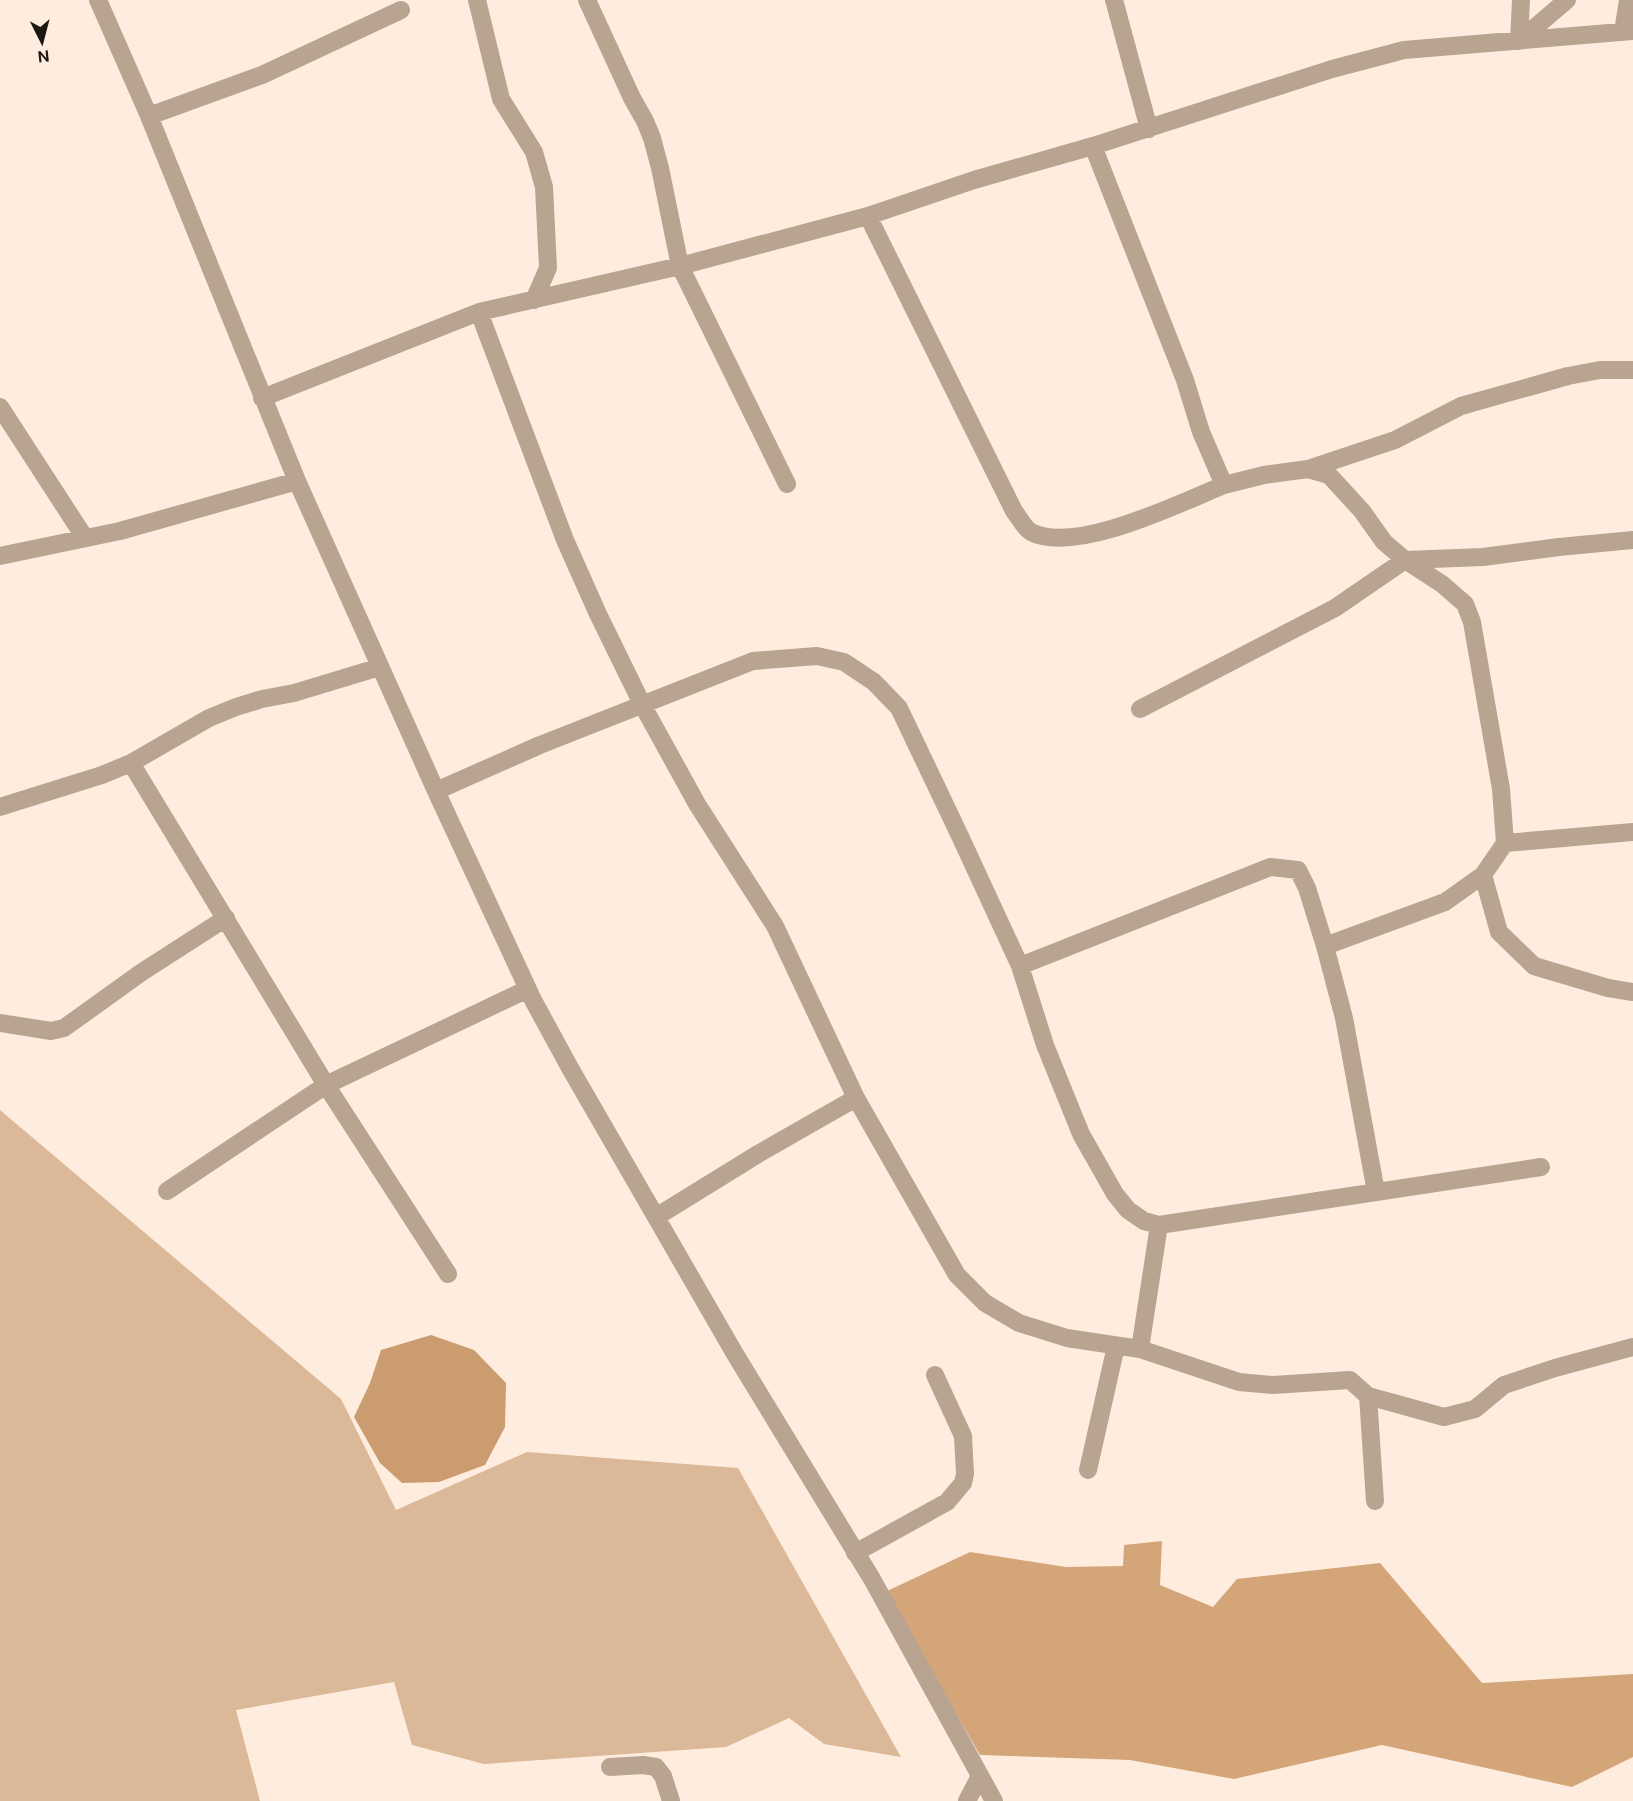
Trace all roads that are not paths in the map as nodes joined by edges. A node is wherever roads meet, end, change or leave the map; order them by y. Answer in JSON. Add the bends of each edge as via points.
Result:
{"nodes":[{"id":1,"x":99,"y":0,"type":"edge"},
{"id":2,"x":477,"y":0,"type":"edge"},
{"id":3,"x":587,"y":0,"type":"edge"},
{"id":4,"x":1114,"y":0,"type":"edge"},
{"id":5,"x":1521,"y":0,"type":"edge"},
{"id":6,"x":1567,"y":0,"type":"edge"},
{"id":7,"x":1628,"y":0,"type":"edge"},
{"id":8,"x":401,"y":10,"type":"dead end"},
{"id":9,"x":1628,"y":32,"type":"edge"},
{"id":10,"x":1519,"y":41,"type":"junction"},
{"id":11,"x":149,"y":116,"type":"junction"},
{"id":12,"x":1149,"y":129,"type":"junction"},
{"id":13,"x":1093,"y":147,"type":"junction"},
{"id":14,"x":868,"y":216,"type":"junction"},
{"id":15,"x":680,"y":266,"type":"junction"},
{"id":16,"x":534,"y":300,"type":"junction"},
{"id":17,"x":479,"y":312,"type":"junction"},
{"id":18,"x":1633,"y":370,"type":"edge"},
{"id":19,"x":262,"y":398,"type":"junction"},
{"id":20,"x":0,"y":407,"type":"edge"},
{"id":21,"x":1308,"y":469,"type":"junction"},
{"id":22,"x":297,"y":481,"type":"junction"},
{"id":23,"x":787,"y":484,"type":"dead end"},
{"id":24,"x":1224,"y":485,"type":"junction"},
{"id":25,"x":85,"y":538,"type":"junction"},
{"id":26,"x":1633,"y":540,"type":"edge"},
{"id":27,"x":0,"y":556,"type":"edge"},
{"id":28,"x":1404,"y":560,"type":"junction"},
{"id":29,"x":380,"y":667,"type":"junction"},
{"id":30,"x":643,"y":706,"type":"junction"},
{"id":31,"x":1140,"y":709,"type":"dead end"},
{"id":32,"x":131,"y":763,"type":"junction"},
{"id":33,"x":436,"y":791,"type":"junction"},
{"id":34,"x":0,"y":807,"type":"edge"},
{"id":35,"x":1633,"y":832,"type":"edge"},
{"id":36,"x":1505,"y":843,"type":"junction"},
{"id":37,"x":1483,"y":875,"type":"junction"},
{"id":38,"x":226,"y":918,"type":"junction"},
{"id":39,"x":1325,"y":946,"type":"junction"},
{"id":40,"x":1020,"y":966,"type":"junction"},
{"id":41,"x":528,"y":989,"type":"junction"},
{"id":42,"x":1633,"y":992,"type":"edge"},
{"id":43,"x":0,"y":1023,"type":"edge"},
{"id":44,"x":326,"y":1085,"type":"junction"},
{"id":45,"x":856,"y":1098,"type":"junction"},
{"id":46,"x":1540,"y":1167,"type":"dead end"},
{"id":47,"x":167,"y":1191,"type":"dead end"},
{"id":48,"x":1376,"y":1192,"type":"junction"},
{"id":49,"x":656,"y":1217,"type":"junction"},
{"id":50,"x":1160,"y":1225,"type":"junction"},
{"id":51,"x":448,"y":1274,"type":"dead end"},
{"id":52,"x":1116,"y":1346,"type":"junction"},
{"id":53,"x":1633,"y":1347,"type":"edge"},
{"id":54,"x":1140,"y":1349,"type":"junction"},
{"id":55,"x":935,"y":1375,"type":"dead end"},
{"id":56,"x":1368,"y":1396,"type":"junction"},
{"id":57,"x":1088,"y":1470,"type":"dead end"},
{"id":58,"x":1375,"y":1501,"type":"dead end"},
{"id":59,"x":855,"y":1553,"type":"junction"},
{"id":60,"x":610,"y":1767,"type":"dead end"},
{"id":61,"x":980,"y":1776,"type":"junction"},
{"id":62,"x":671,"y":1801,"type":"edge"},
{"id":63,"x":967,"y":1801,"type":"edge"},
{"id":64,"x":994,"y":1801,"type":"edge"}],
"edges":[{"from":1,"to":11,"type":"street"},
{"from":2,"to":16,"type":"street","via":[[501,99],[534,152],[544,187],[548,268]]},
{"from":3,"to":15,"type":"street","via":[[651,138]]},
{"from":4,"to":12,"type":"street"},
{"from":5,"to":10,"type":"street"},
{"from":6,"to":10,"type":"street"},
{"from":7,"to":9,"type":"street"},
{"from":8,"to":11,"type":"street","via":[[262,75]]},
{"from":9,"to":10,"type":"street"},
{"from":10,"to":12,"type":"street","via":[[1404,50],[1332,69]]},
{"from":11,"to":19,"type":"street"},
{"from":12,"to":13,"type":"street"},
{"from":13,"to":14,"type":"street","via":[[974,180]]},
{"from":13,"to":24,"type":"street"},
{"from":14,"to":15,"type":"street"},
{"from":14,"to":24,"type":"street","via":[[1014,511],[1029,531],[1044,537],[1068,538],[1127,525]]},
{"from":15,"to":16,"type":"street"},
{"from":15,"to":23,"type":"street"},
{"from":16,"to":17,"type":"street"},
{"from":17,"to":19,"type":"street"},
{"from":17,"to":30,"type":"street","via":[[565,540]]},
{"from":18,"to":21,"type":"street","via":[[1600,370],[1568,376],[1461,406],[1395,440]]},
{"from":19,"to":22,"type":"street"},
{"from":20,"to":25,"type":"street"},
{"from":21,"to":24,"type":"street"},
{"from":21,"to":28,"type":"street","via":[[1329,475],[1384,542]]},
{"from":22,"to":25,"type":"street"},
{"from":22,"to":29,"type":"street"},
{"from":25,"to":27,"type":"street"},
{"from":26,"to":28,"type":"street","via":[[1483,557]]},
{"from":28,"to":31,"type":"street","via":[[1335,608]]},
{"from":28,"to":36,"type":"street","via":[[1465,604],[1472,622],[1501,789]]},
{"from":29,"to":32,"type":"street","via":[[236,707]]},
{"from":29,"to":33,"type":"street"},
{"from":30,"to":33,"type":"street","via":[[540,745]]},
{"from":30,"to":40,"type":"street","via":[[753,661],[786,657],[817,656],[844,662],[874,682],[899,708]]},
{"from":30,"to":45,"type":"street","via":[[698,804],[775,926]]},
{"from":32,"to":34,"type":"street"},
{"from":32,"to":38,"type":"street"},
{"from":33,"to":41,"type":"street"},
{"from":35,"to":36,"type":"street"},
{"from":36,"to":37,"type":"street"},
{"from":37,"to":39,"type":"street","via":[[1445,902]]},
{"from":37,"to":42,"type":"street","via":[[1499,932],[1534,966]]},
{"from":38,"to":43,"type":"street","via":[[64,1028],[51,1031]]},
{"from":38,"to":44,"type":"street"},
{"from":39,"to":40,"type":"street","via":[[1298,870],[1270,867]]},
{"from":39,"to":48,"type":"street","via":[[1344,1018]]},
{"from":40,"to":50,"type":"street","via":[[1045,1046],[1081,1134],[1128,1210],[1144,1221]]},
{"from":41,"to":44,"type":"street"},
{"from":41,"to":49,"type":"street"},
{"from":44,"to":47,"type":"street"},
{"from":44,"to":51,"type":"street"},
{"from":45,"to":49,"type":"street"},
{"from":45,"to":52,"type":"street","via":[[957,1275],[985,1303],[1019,1323],[1067,1338]]},
{"from":46,"to":48,"type":"street"},
{"from":48,"to":50,"type":"street"},
{"from":49,"to":59,"type":"street"},
{"from":50,"to":54,"type":"street"},
{"from":52,"to":54,"type":"street"},
{"from":52,"to":57,"type":"street"},
{"from":53,"to":56,"type":"street","via":[[1504,1385],[1475,1409],[1444,1417]]},
{"from":54,"to":56,"type":"street","via":[[1239,1382],[1273,1385],[1350,1380]]},
{"from":55,"to":59,"type":"street","via":[[963,1436],[963,1483],[947,1502]]},
{"from":56,"to":58,"type":"street"},
{"from":59,"to":61,"type":"street"},
{"from":60,"to":62,"type":"street","via":[[656,1767]]},
{"from":61,"to":63,"type":"street"},
{"from":61,"to":64,"type":"street"}]}
